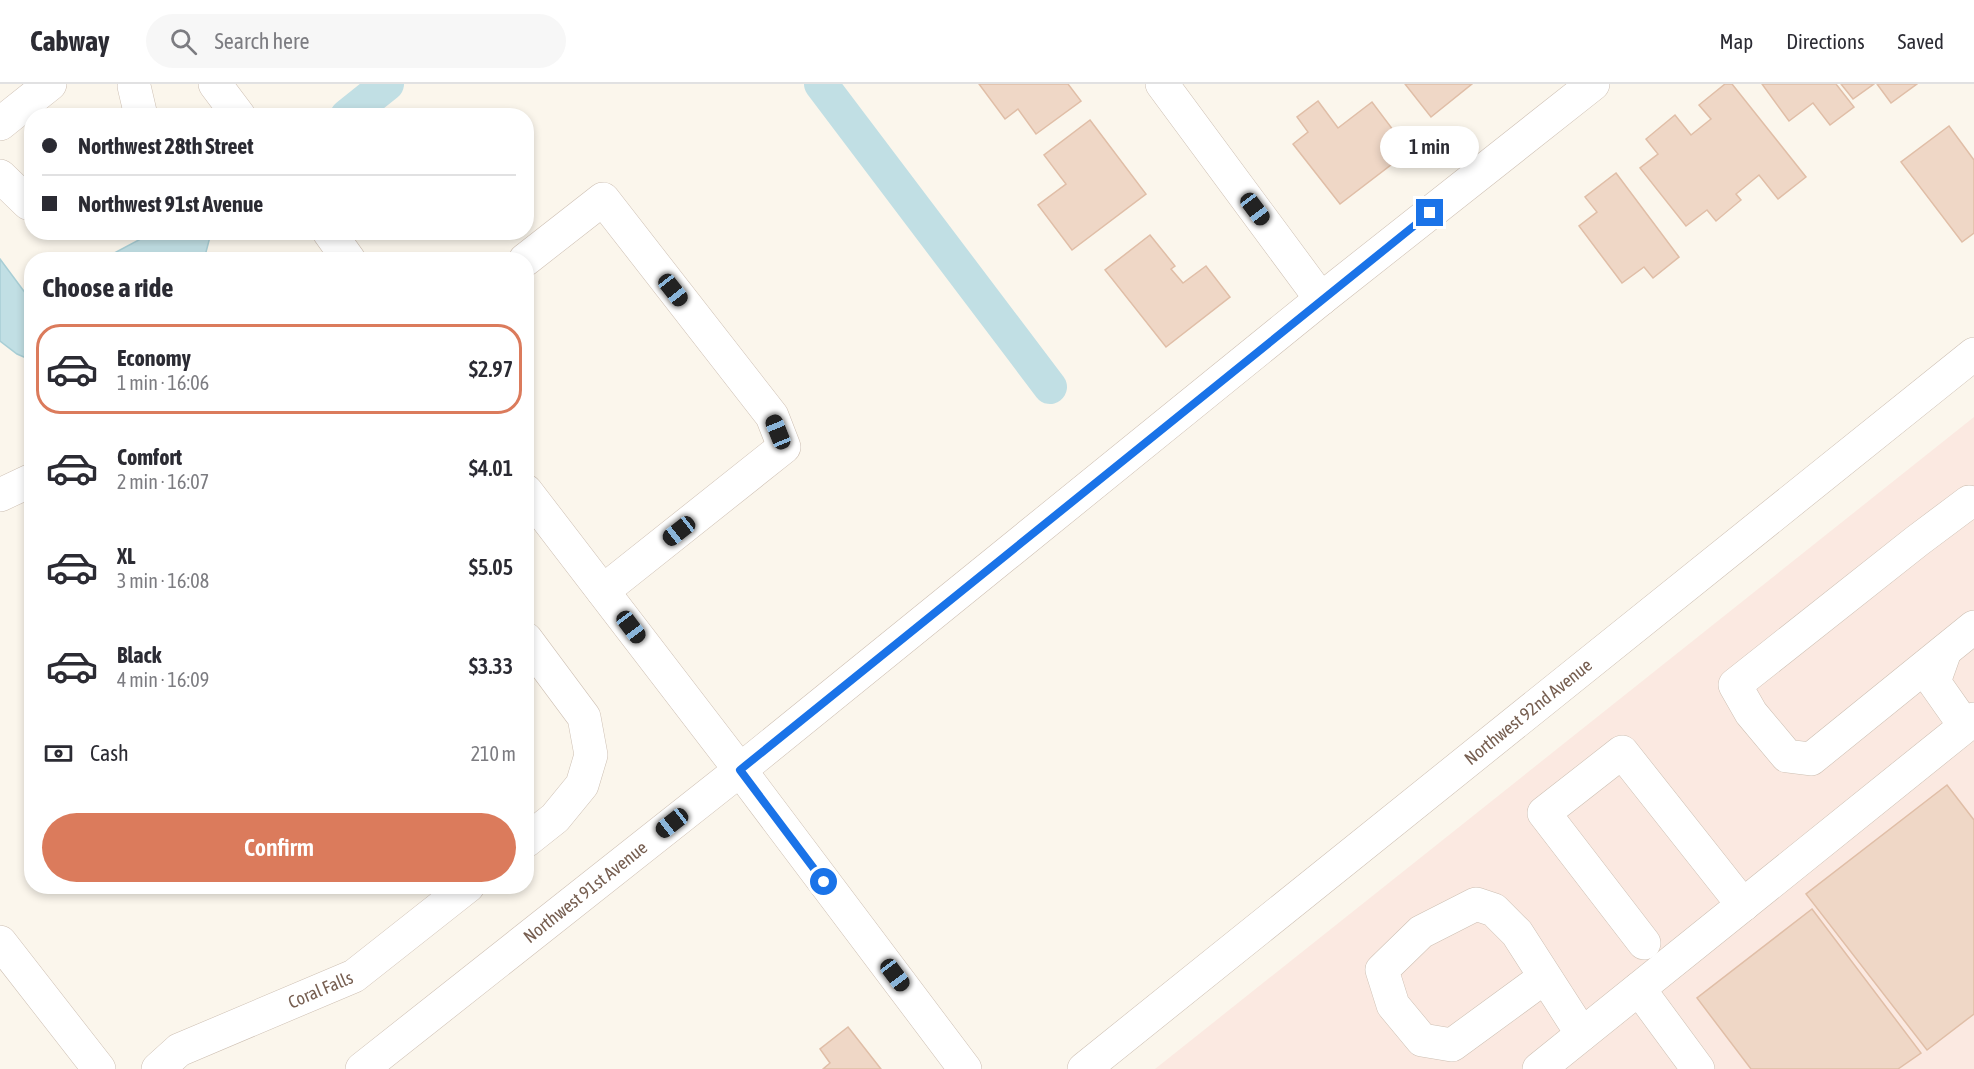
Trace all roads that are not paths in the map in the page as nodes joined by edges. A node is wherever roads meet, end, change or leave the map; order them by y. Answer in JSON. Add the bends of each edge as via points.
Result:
{"nodes":[{"id":1,"x":50,"y":84,"type":"edge"},
{"id":2,"x":215,"y":84,"type":"edge"},
{"id":3,"x":1162,"y":84,"type":"edge"},
{"id":4,"x":1593,"y":84,"type":"edge"},
{"id":5,"x":233,"y":108,"type":"edge"},
{"id":6,"x":0,"y":124,"type":"edge"},
{"id":7,"x":0,"y":176,"type":"edge"},
{"id":8,"x":24,"y":199,"type":"edge"},
{"id":9,"x":534,"y":253,"type":"edge"},
{"id":10,"x":1322,"y":299,"type":"junction"},
{"id":11,"x":1974,"y":354,"type":"edge"},
{"id":12,"x":24,"y":484,"type":"edge"},
{"id":13,"x":0,"y":495,"type":"edge"},
{"id":14,"x":534,"y":501,"type":"edge"},
{"id":15,"x":1974,"y":503,"type":"edge"},
{"id":16,"x":603,"y":591,"type":"junction"},
{"id":17,"x":1974,"y":627,"type":"edge"},
{"id":18,"x":534,"y":650,"type":"edge"},
{"id":19,"x":1945,"y":651,"type":"junction"},
{"id":20,"x":1969,"y":722,"type":"edge"},
{"id":21,"x":740,"y":770,"type":"junction"},
{"id":22,"x":534,"y":835,"type":"edge"},
{"id":23,"x":458,"y":894,"type":"edge"},
{"id":24,"x":1743,"y":905,"type":"junction"},
{"id":25,"x":0,"y":942,"type":"edge"},
{"id":26,"x":1644,"y":943,"type":"dead end"},
{"id":27,"x":1545,"y":977,"type":"junction"},
{"id":28,"x":1639,"y":989,"type":"junction"},
{"id":29,"x":1582,"y":1034,"type":"junction"},
{"id":30,"x":99,"y":1069,"type":"edge"},
{"id":31,"x":158,"y":1069,"type":"edge"},
{"id":32,"x":362,"y":1069,"type":"edge"},
{"id":33,"x":965,"y":1069,"type":"edge"},
{"id":34,"x":1084,"y":1069,"type":"edge"},
{"id":35,"x":1539,"y":1069,"type":"edge"},
{"id":36,"x":1698,"y":1069,"type":"edge"}],
"edges":[{"from":1,"to":6,"type":"street"},
{"from":2,"to":5,"type":"street"},
{"from":3,"to":10,"type":"street"},
{"from":4,"to":10,"type":"street","name":"Northwest 91st Avenue"},
{"from":7,"to":8,"type":"street"},
{"from":9,"to":16,"type":"street","via":[[603,199],[772,416],[784,447]]},
{"from":10,"to":21,"type":"street","name":"Northwest 91st Avenue"},
{"from":11,"to":34,"type":"street","name":"Northwest 92nd Avenue"},
{"from":12,"to":13,"type":"street"},
{"from":14,"to":16,"type":"street"},
{"from":15,"to":19,"type":"street","via":[[1969,502],[1917,541],[1735,685],[1751,713],[1787,756],[1811,759]]},
{"from":16,"to":21,"type":"street"},
{"from":17,"to":19,"type":"street"},
{"from":18,"to":22,"type":"street","via":[[584,717],[591,755],[582,785],[555,818]]},
{"from":19,"to":20,"type":"street","via":[[1934,682]]},
{"from":20,"to":24,"type":"street"},
{"from":21,"to":32,"type":"street","name":"Northwest 91st Avenue"},
{"from":21,"to":33,"type":"street"},
{"from":23,"to":31,"type":"street","name":"Coral Falls","via":[[354,975],[179,1050]]},
{"from":24,"to":26,"type":"street","via":[[1622,752],[1544,813]]},
{"from":24,"to":28,"type":"street"},
{"from":25,"to":30,"type":"street"},
{"from":27,"to":27,"type":"street","via":[[1517,933],[1494,910],[1476,904],[1421,932],[1382,970],[1393,1005],[1422,1040],[1452,1045]]},
{"from":27,"to":29,"type":"street"},
{"from":28,"to":29,"type":"street"},
{"from":28,"to":36,"type":"street"},
{"from":29,"to":35,"type":"street"}]}
